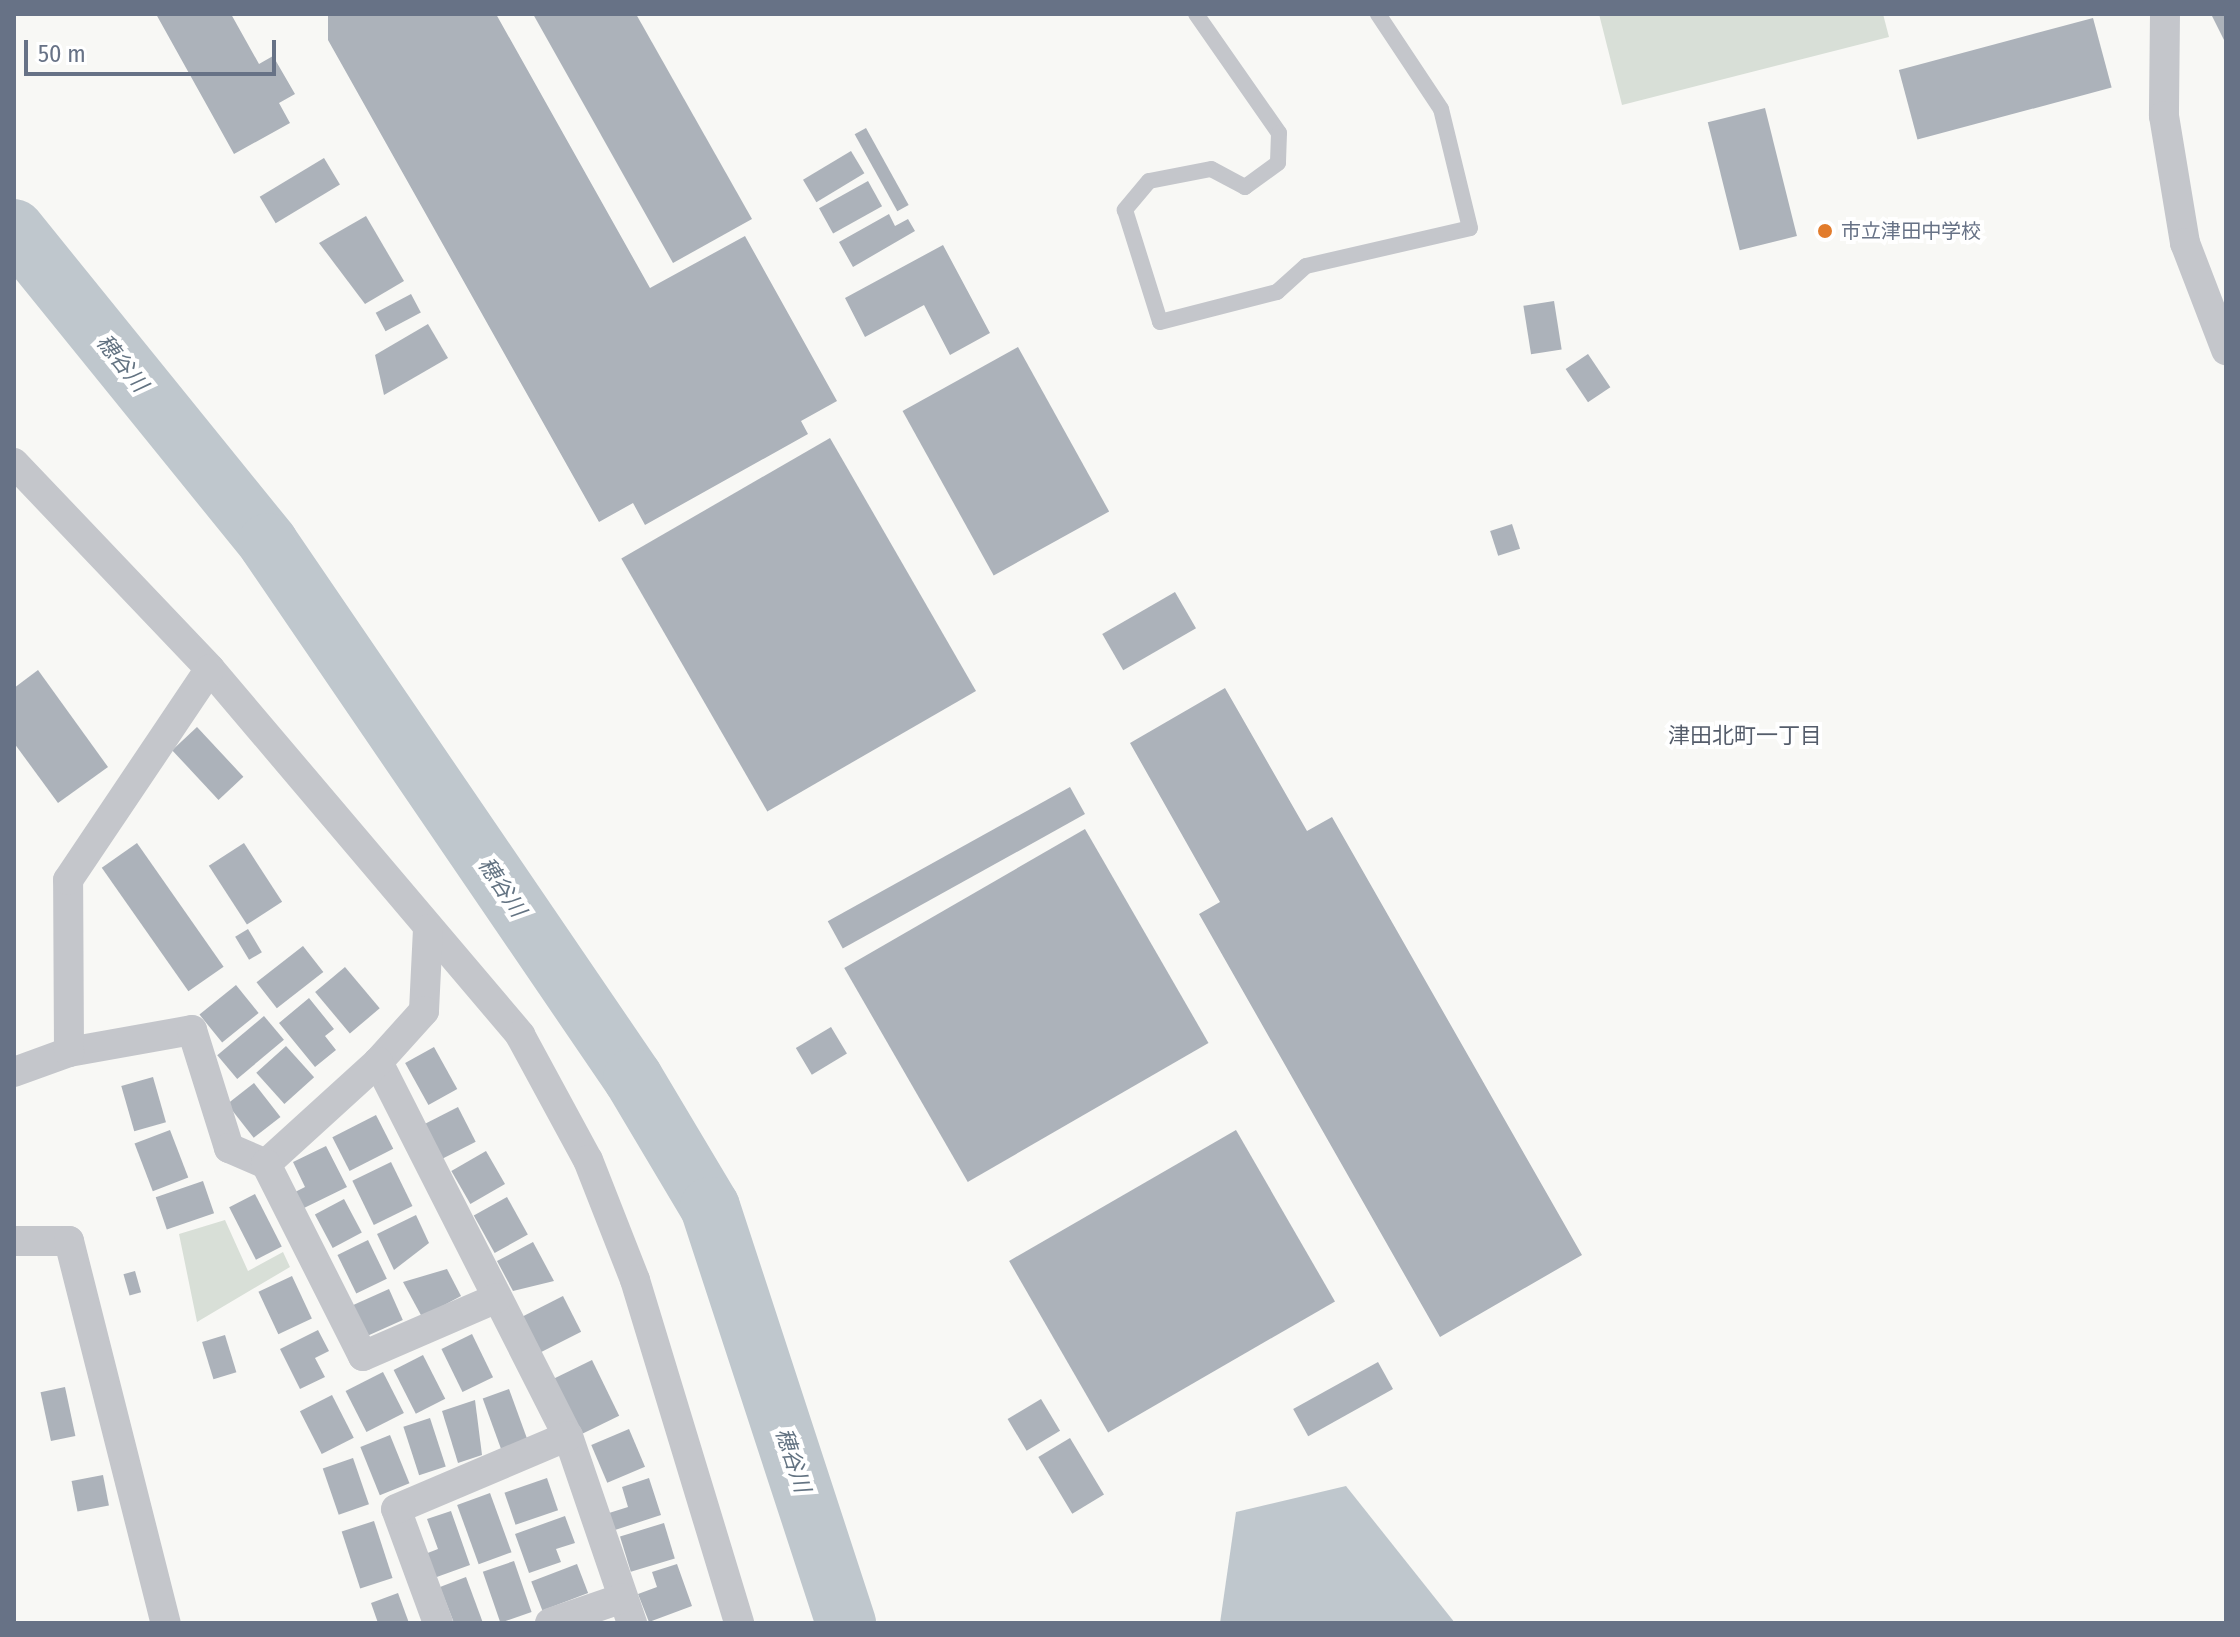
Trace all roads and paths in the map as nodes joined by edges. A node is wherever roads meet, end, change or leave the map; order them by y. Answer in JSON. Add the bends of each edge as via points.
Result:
{"nodes":[{"id":1,"x":1196,"y":14,"type":"edge"},
{"id":2,"x":1378,"y":14,"type":"edge"},
{"id":3,"x":2165,"y":14,"type":"edge"},
{"id":4,"x":2226,"y":350,"type":"edge"},
{"id":5,"x":14,"y":463,"type":"edge"},
{"id":6,"x":210,"y":669,"type":"junction"},
{"id":7,"x":428,"y":929,"type":"junction"},
{"id":8,"x":69,"y":1052,"type":"junction"},
{"id":9,"x":378,"y":1062,"type":"junction"},
{"id":10,"x":14,"y":1072,"type":"edge"},
{"id":11,"x":266,"y":1164,"type":"junction"},
{"id":12,"x":14,"y":1241,"type":"edge"},
{"id":13,"x":497,"y":1298,"type":"junction"},
{"id":14,"x":568,"y":1436,"type":"junction"},
{"id":15,"x":627,"y":1610,"type":"edge"},
{"id":16,"x":166,"y":1623,"type":"edge"},
{"id":17,"x":438,"y":1623,"type":"edge"},
{"id":18,"x":550,"y":1623,"type":"edge"},
{"id":19,"x":739,"y":1623,"type":"edge"}],
"edges":[{"from":1,"to":2,"type":"lane","via":[[1279,133],[1278,163],[1245,187],[1211,169],[1149,181],[1125,210],[1160,322],[1277,292],[1306,266],[1470,228],[1441,109]]},
{"from":3,"to":4,"type":"street","via":[[2164,116],[2185,243]]},
{"from":5,"to":6,"type":"street"},
{"from":6,"to":7,"type":"street"},
{"from":6,"to":8,"type":"street","via":[[68,880]]},
{"from":7,"to":9,"type":"street","via":[[424,1011]]},
{"from":7,"to":19,"type":"street","via":[[520,1035],[588,1160],[700,1479]]},
{"from":8,"to":10,"type":"street"},
{"from":8,"to":11,"type":"street","via":[[192,1030],[229,1148]]},
{"from":9,"to":11,"type":"street"},
{"from":9,"to":13,"type":"street"},
{"from":11,"to":13,"type":"street","via":[[363,1356]]},
{"from":12,"to":16,"type":"street","via":[[69,1241]]},
{"from":13,"to":14,"type":"street"},
{"from":14,"to":15,"type":"street"},
{"from":14,"to":17,"type":"street","via":[[396,1509]]},
{"from":15,"to":18,"type":"street"}]}
